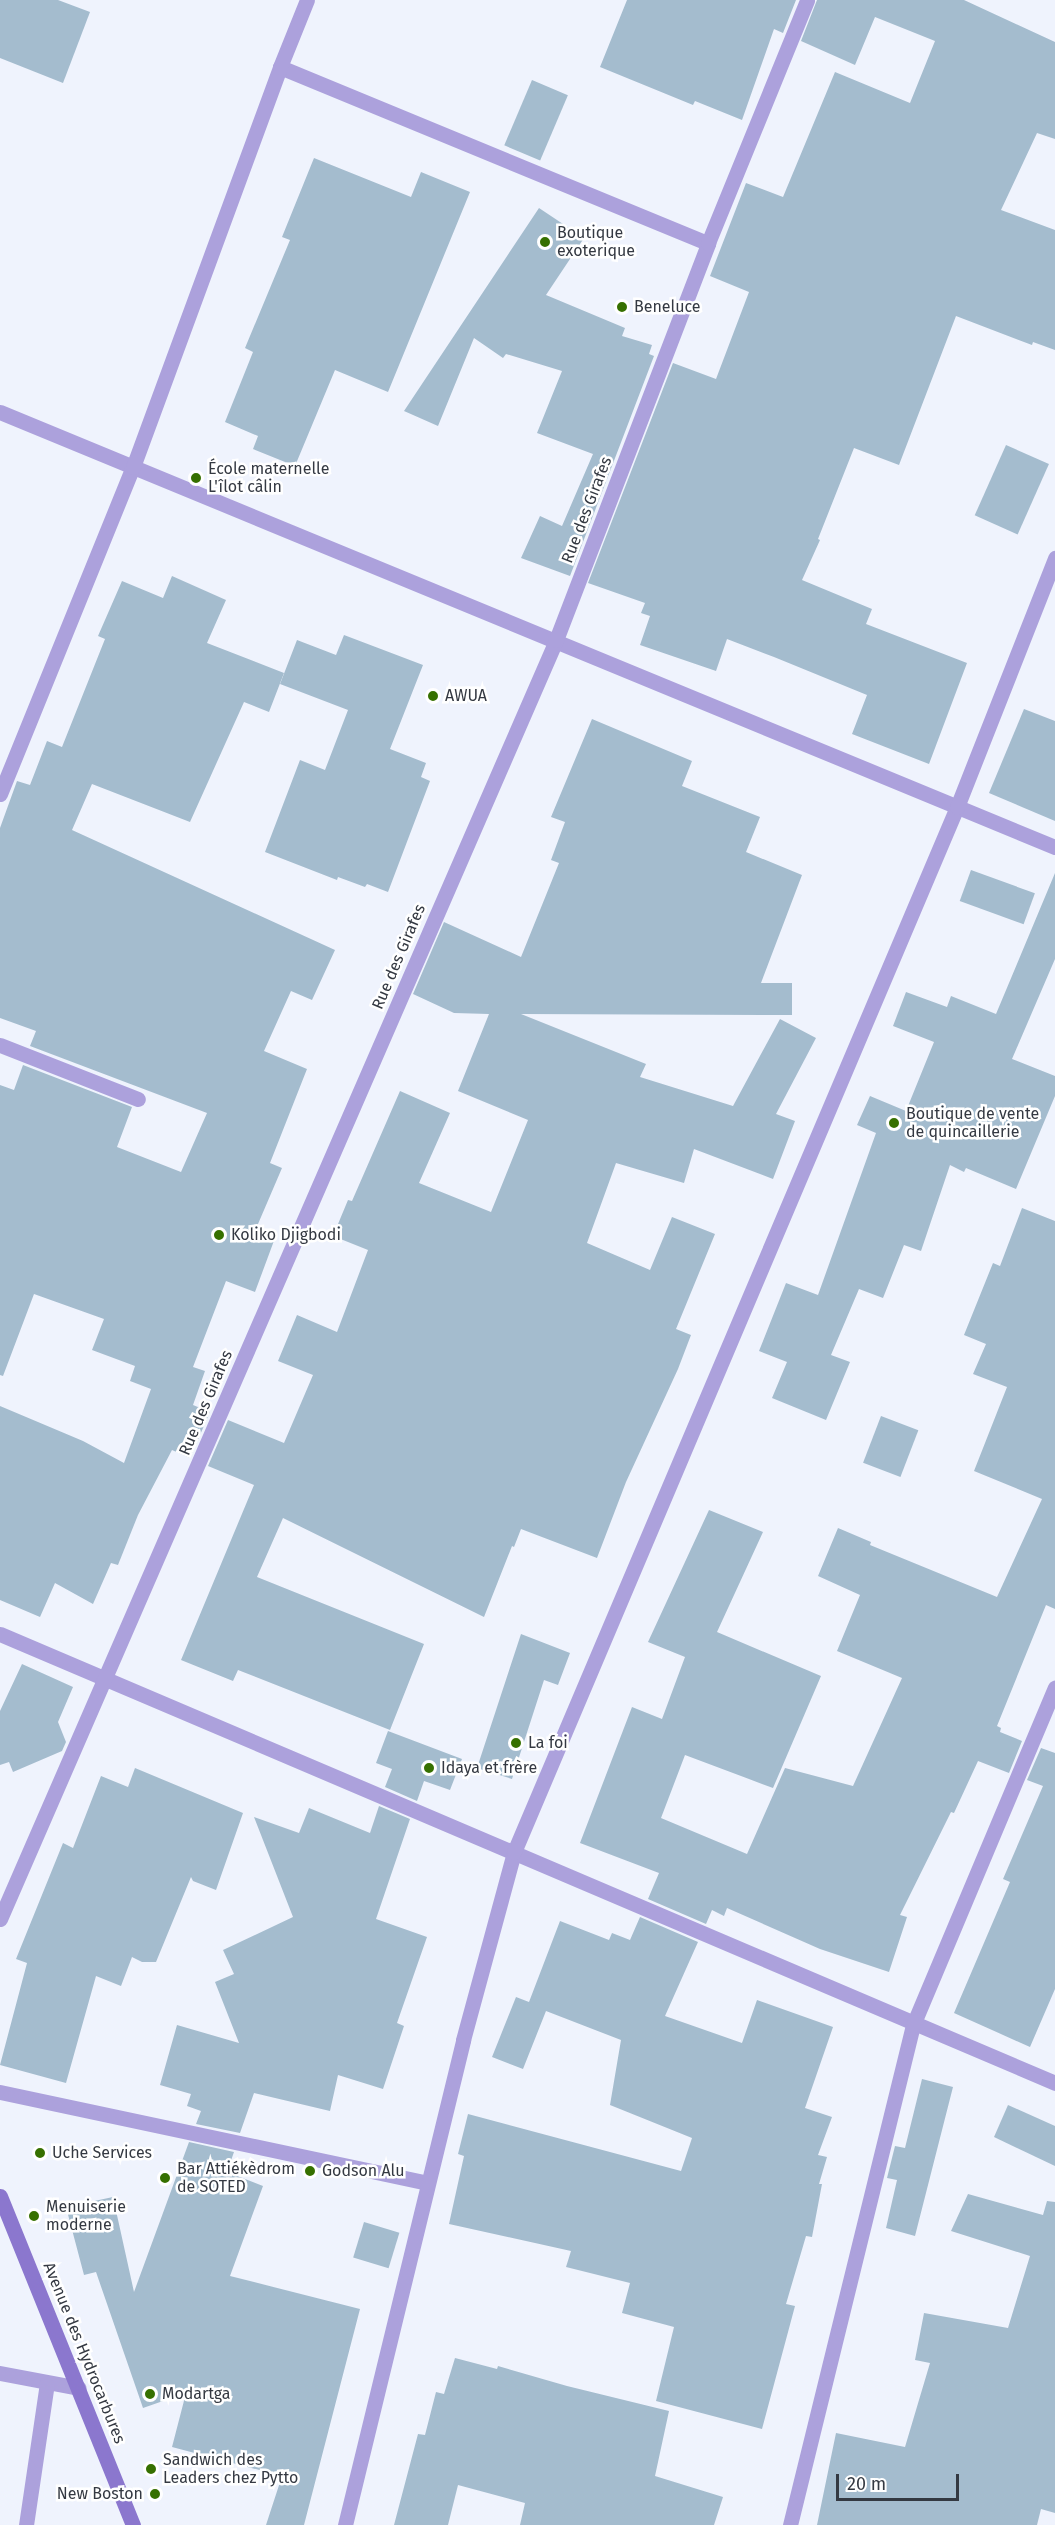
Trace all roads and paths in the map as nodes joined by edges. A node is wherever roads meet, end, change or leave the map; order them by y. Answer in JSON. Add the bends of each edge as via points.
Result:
{"nodes":[{"id":1,"x":307,"y":0,"type":"edge"},
{"id":2,"x":807,"y":0,"type":"edge"},
{"id":3,"x":280,"y":67,"type":"junction"},
{"id":4,"x":708,"y":243,"type":"junction"},
{"id":5,"x":0,"y":412,"type":"edge"},
{"id":6,"x":133,"y":467,"type":"junction"},
{"id":7,"x":1055,"y":558,"type":"edge"},
{"id":8,"x":556,"y":640,"type":"junction"},
{"id":9,"x":0,"y":794,"type":"edge"},
{"id":10,"x":957,"y":807,"type":"junction"},
{"id":11,"x":1055,"y":847,"type":"edge"},
{"id":12,"x":0,"y":1045,"type":"edge"},
{"id":13,"x":138,"y":1099,"type":"dead end"},
{"id":14,"x":0,"y":1634,"type":"edge"},
{"id":15,"x":106,"y":1680,"type":"junction"},
{"id":16,"x":1055,"y":1688,"type":"edge"},
{"id":17,"x":514,"y":1852,"type":"junction"},
{"id":18,"x":0,"y":1919,"type":"edge"},
{"id":19,"x":913,"y":2025,"type":"junction"},
{"id":20,"x":1055,"y":2083,"type":"edge"},
{"id":21,"x":0,"y":2092,"type":"edge"},
{"id":22,"x":427,"y":2183,"type":"junction"},
{"id":23,"x":0,"y":2196,"type":"edge"},
{"id":24,"x":0,"y":2373,"type":"edge"},
{"id":25,"x":47,"y":2383,"type":"junction"},
{"id":26,"x":79,"y":2388,"type":"junction"},
{"id":27,"x":26,"y":2525,"type":"edge"},
{"id":28,"x":133,"y":2525,"type":"edge"},
{"id":29,"x":345,"y":2525,"type":"edge"},
{"id":30,"x":790,"y":2525,"type":"edge"}],
"edges":[{"from":1,"to":3,"type":"street"},
{"from":2,"to":4,"type":"street","name":"Rue des Girafes"},
{"from":3,"to":4,"type":"street"},
{"from":3,"to":6,"type":"street"},
{"from":4,"to":8,"type":"street","name":"Rue des Girafes"},
{"from":5,"to":6,"type":"street"},
{"from":6,"to":8,"type":"street"},
{"from":6,"to":9,"type":"street"},
{"from":7,"to":10,"type":"street"},
{"from":8,"to":10,"type":"street"},
{"from":8,"to":15,"type":"street","name":"Rue des Girafes"},
{"from":10,"to":11,"type":"street"},
{"from":10,"to":17,"type":"street"},
{"from":12,"to":13,"type":"street"},
{"from":14,"to":15,"type":"street"},
{"from":15,"to":17,"type":"street"},
{"from":15,"to":18,"type":"street","name":"Rue des Girafes"},
{"from":16,"to":19,"type":"street"},
{"from":17,"to":19,"type":"street"},
{"from":17,"to":22,"type":"street"},
{"from":19,"to":20,"type":"street"},
{"from":19,"to":30,"type":"street"},
{"from":21,"to":22,"type":"street"},
{"from":22,"to":29,"type":"street"},
{"from":23,"to":26,"type":"main road","name":"Avenue des Hydrocarbures"},
{"from":24,"to":25,"type":"street"},
{"from":25,"to":26,"type":"street"},
{"from":25,"to":27,"type":"street"},
{"from":26,"to":28,"type":"main road","name":"Avenue des Hydrocarbures"}]}
